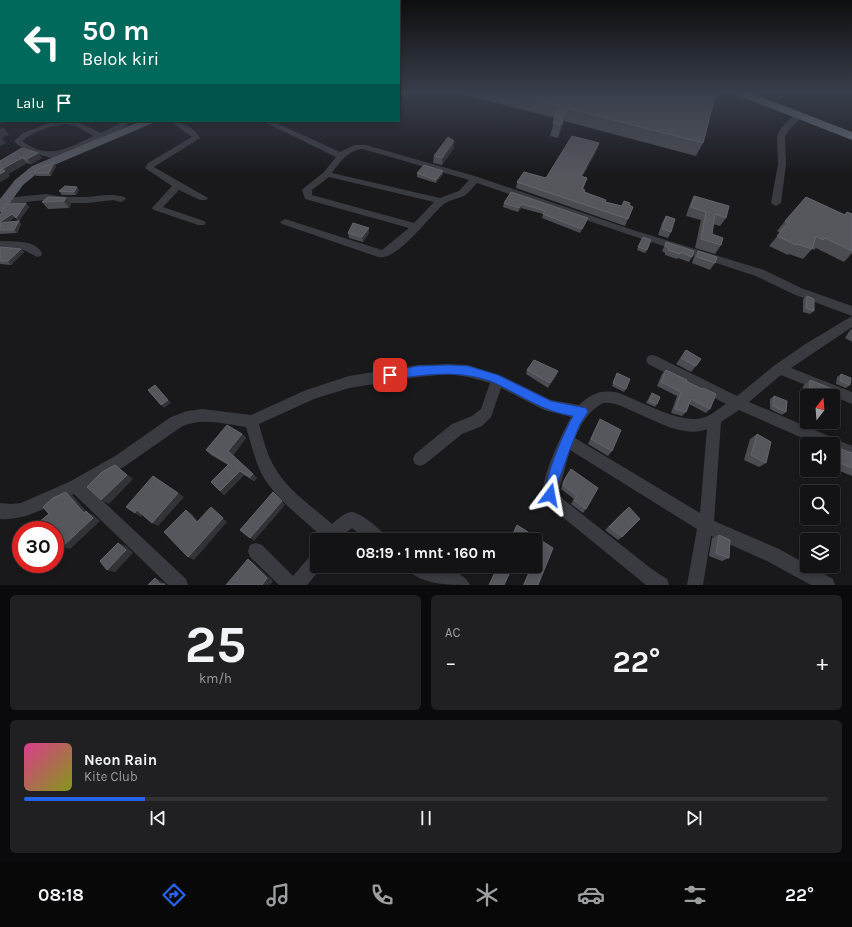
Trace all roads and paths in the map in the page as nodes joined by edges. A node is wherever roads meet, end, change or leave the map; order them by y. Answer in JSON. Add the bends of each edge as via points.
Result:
{"nodes":[{"id":1,"x":794,"y":120,"type":"edge"},
{"id":2,"x":812,"y":120,"type":"edge"},
{"id":3,"x":822,"y":120,"type":"edge"},
{"id":4,"x":121,"y":122,"type":"edge"},
{"id":5,"x":147,"y":122,"type":"edge"},
{"id":6,"x":176,"y":122,"type":"edge"},
{"id":7,"x":268,"y":122,"type":"edge"},
{"id":8,"x":852,"y":132,"type":"edge"},
{"id":9,"x":852,"y":136,"type":"edge"},
{"id":10,"x":102,"y":138,"type":"junction"},
{"id":11,"x":29,"y":147,"type":"junction"},
{"id":12,"x":18,"y":154,"type":"edge"},
{"id":13,"x":341,"y":156,"type":"junction"},
{"id":14,"x":327,"y":174,"type":"junction"},
{"id":15,"x":475,"y":179,"type":"junction"},
{"id":16,"x":178,"y":186,"type":"junction"},
{"id":17,"x":203,"y":198,"type":"dead end"},
{"id":18,"x":121,"y":199,"type":"dead end"},
{"id":19,"x":441,"y":201,"type":"junction"},
{"id":20,"x":776,"y":203,"type":"dead end"},
{"id":21,"x":2,"y":204,"type":"edge"},
{"id":22,"x":285,"y":222,"type":"dead end"},
{"id":23,"x":201,"y":223,"type":"dead end"},
{"id":24,"x":416,"y":227,"type":"junction"},
{"id":25,"x":0,"y":245,"type":"edge"},
{"id":26,"x":37,"y":253,"type":"dead end"},
{"id":27,"x":852,"y":310,"type":"edge"},
{"id":28,"x":849,"y":325,"type":"edge"},
{"id":29,"x":652,"y":360,"type":"dead end"},
{"id":30,"x":778,"y":369,"type":"junction"},
{"id":31,"x":498,"y":380,"type":"junction"},
{"id":32,"x":852,"y":398,"type":"edge"},
{"id":33,"x":737,"y":403,"type":"junction"},
{"id":34,"x":582,"y":412,"type":"junction"},
{"id":35,"x":715,"y":419,"type":"junction"},
{"id":36,"x":251,"y":421,"type":"junction"},
{"id":37,"x":816,"y":437,"type":"edge"},
{"id":38,"x":567,"y":441,"type":"junction"},
{"id":39,"x":840,"y":448,"type":"edge"},
{"id":40,"x":852,"y":453,"type":"edge"},
{"id":41,"x":420,"y":459,"type":"dead end"},
{"id":42,"x":76,"y":486,"type":"junction"},
{"id":43,"x":0,"y":511,"type":"edge"},
{"id":44,"x":705,"y":525,"type":"junction"},
{"id":45,"x":327,"y":533,"type":"edge"},
{"id":46,"x":335,"y":533,"type":"edge"},
{"id":47,"x":371,"y":533,"type":"edge"},
{"id":48,"x":256,"y":551,"type":"dead end"},
{"id":49,"x":310,"y":569,"type":"edge"},
{"id":50,"x":425,"y":573,"type":"edge"},
{"id":51,"x":180,"y":585,"type":"edge"},
{"id":52,"x":291,"y":585,"type":"edge"},
{"id":53,"x":296,"y":585,"type":"edge"},
{"id":54,"x":462,"y":585,"type":"edge"},
{"id":55,"x":661,"y":585,"type":"edge"},
{"id":56,"x":695,"y":585,"type":"edge"},
{"id":57,"x":827,"y":585,"type":"edge"}],
"edges":[{"from":1,"to":20,"type":"street","via":[[781,137],[782,164]]},
{"from":2,"to":9,"type":"highway"},
{"from":3,"to":8,"type":"highway"},
{"from":4,"to":10,"type":"street","via":[[124,124],[122,127]]},
{"from":5,"to":10,"type":"main road"},
{"from":6,"to":16,"type":"street","via":[[196,138],[149,168]]},
{"from":7,"to":13,"type":"street"},
{"from":10,"to":11,"type":"street","via":[[54,155]]},
{"from":10,"to":11,"type":"street","via":[[79,123],[58,123],[19,138],[18,142]]},
{"from":10,"to":21,"type":"main road","via":[[28,172]]},
{"from":11,"to":12,"type":"street"},
{"from":13,"to":14,"type":"street"},
{"from":13,"to":15,"type":"street","via":[[353,148],[363,147]]},
{"from":14,"to":19,"type":"street"},
{"from":14,"to":24,"type":"street","via":[[308,188],[308,197]]},
{"from":15,"to":19,"type":"street","via":[[462,194]]},
{"from":15,"to":27,"type":"street","via":[[760,273],[797,291]]},
{"from":16,"to":17,"type":"street"},
{"from":16,"to":23,"type":"street","via":[[157,208]]},
{"from":18,"to":21,"type":"street","via":[[114,197],[59,200],[46,196]]},
{"from":19,"to":24,"type":"street"},
{"from":22,"to":24,"type":"street","via":[[382,254]]},
{"from":25,"to":26,"type":"street","via":[[26,246]]},
{"from":28,"to":30,"type":"street"},
{"from":29,"to":33,"type":"street"},
{"from":30,"to":32,"type":"street"},
{"from":30,"to":33,"type":"street"},
{"from":31,"to":34,"type":"street","via":[[549,406]]},
{"from":31,"to":36,"type":"street","via":[[468,371],[449,369],[418,371],[349,382],[311,394]]},
{"from":31,"to":41,"type":"street","via":[[486,413],[477,421],[457,429]]},
{"from":33,"to":35,"type":"street"},
{"from":33,"to":37,"type":"street"},
{"from":34,"to":35,"type":"street","via":[[599,398],[608,397],[682,425],[701,424]]},
{"from":34,"to":38,"type":"street"},
{"from":35,"to":44,"type":"street"},
{"from":36,"to":42,"type":"street","via":[[202,415],[187,417]]},
{"from":36,"to":45,"type":"street","via":[[264,461],[273,478]]},
{"from":38,"to":44,"type":"street"},
{"from":38,"to":55,"type":"street","via":[[550,488],[551,498]]},
{"from":39,"to":40,"type":"street"},
{"from":42,"to":43,"type":"street","via":[[21,510]]},
{"from":42,"to":51,"type":"street"},
{"from":44,"to":56,"type":"street"},
{"from":44,"to":57,"type":"street","via":[[773,554]]},
{"from":46,"to":47,"type":"street","via":[[350,520],[354,520]]},
{"from":48,"to":52,"type":"street"},
{"from":49,"to":53,"type":"street"},
{"from":50,"to":54,"type":"street","via":[[453,579]]}]}
